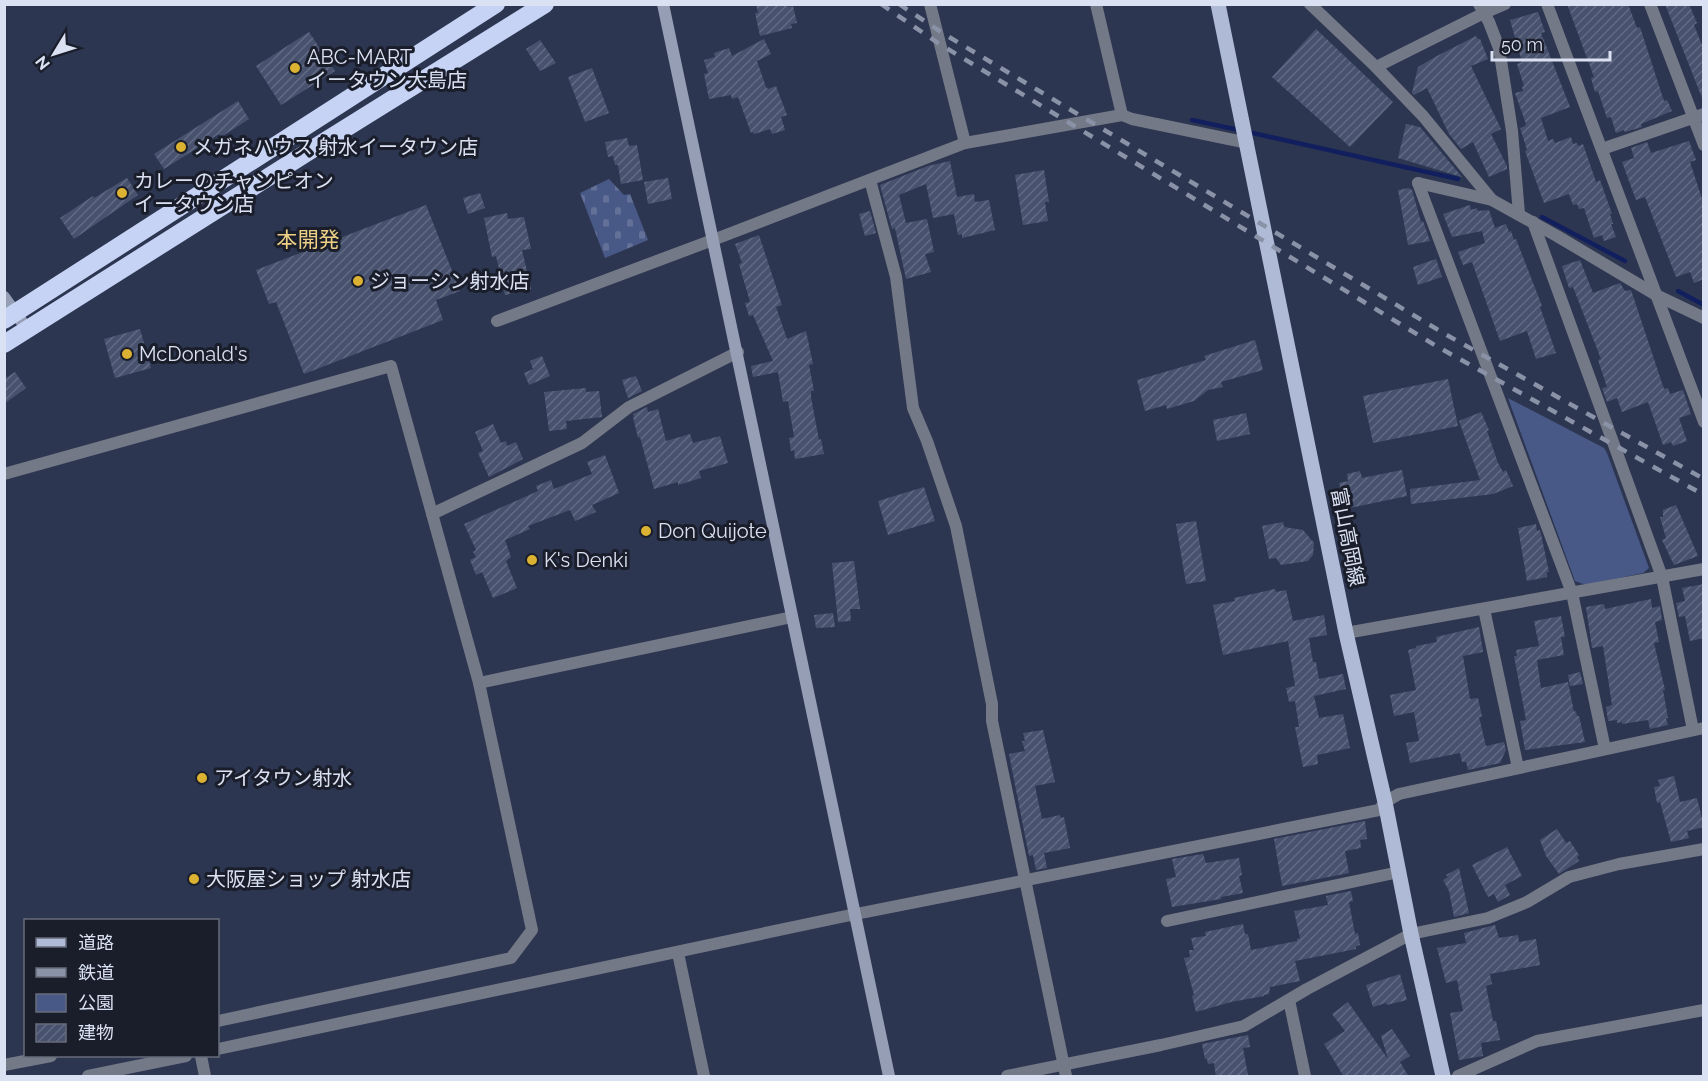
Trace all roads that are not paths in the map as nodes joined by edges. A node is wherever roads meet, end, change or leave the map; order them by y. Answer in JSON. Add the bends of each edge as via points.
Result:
{"nodes":[{"id":1,"x":496,"y":4,"type":"edge"},
{"id":2,"x":545,"y":4,"type":"edge"},
{"id":3,"x":663,"y":4,"type":"edge"},
{"id":4,"x":930,"y":4,"type":"edge"},
{"id":5,"x":1096,"y":4,"type":"edge"},
{"id":6,"x":1218,"y":4,"type":"edge"},
{"id":7,"x":1310,"y":4,"type":"edge"},
{"id":8,"x":1505,"y":4,"type":"edge"},
{"id":9,"x":1547,"y":4,"type":"edge"},
{"id":10,"x":1650,"y":4,"type":"edge"},
{"id":11,"x":1481,"y":9,"type":"edge"},
{"id":12,"x":1376,"y":67,"type":"junction"},
{"id":13,"x":1122,"y":115,"type":"junction"},
{"id":14,"x":1698,"y":116,"type":"edge"},
{"id":15,"x":964,"y":143,"type":"junction"},
{"id":16,"x":1248,"y":143,"type":"junction"},
{"id":17,"x":1704,"y":145,"type":"edge"},
{"id":18,"x":1602,"y":149,"type":"junction"},
{"id":19,"x":870,"y":180,"type":"junction"},
{"id":20,"x":1492,"y":200,"type":"junction"},
{"id":21,"x":1519,"y":214,"type":"junction"},
{"id":22,"x":1533,"y":222,"type":"junction"},
{"id":23,"x":713,"y":240,"type":"junction"},
{"id":24,"x":1658,"y":296,"type":"junction"},
{"id":25,"x":4,"y":297,"type":"edge"},
{"id":26,"x":10,"y":316,"type":"edge"},
{"id":27,"x":1704,"y":318,"type":"edge"},
{"id":28,"x":497,"y":321,"type":"dead end"},
{"id":29,"x":27,"y":329,"type":"junction"},
{"id":30,"x":4,"y":344,"type":"edge"},
{"id":31,"x":738,"y":352,"type":"junction"},
{"id":32,"x":1704,"y":422,"type":"edge"},
{"id":33,"x":4,"y":474,"type":"edge"},
{"id":34,"x":432,"y":514,"type":"junction"},
{"id":35,"x":1704,"y":569,"type":"edge"},
{"id":36,"x":1662,"y":577,"type":"junction"},
{"id":37,"x":1572,"y":593,"type":"junction"},
{"id":38,"x":1484,"y":609,"type":"junction"},
{"id":39,"x":792,"y":617,"type":"junction"},
{"id":40,"x":1346,"y":633,"type":"junction"},
{"id":41,"x":479,"y":683,"type":"junction"},
{"id":42,"x":1698,"y":729,"type":"edge"},
{"id":43,"x":1605,"y":749,"type":"junction"},
{"id":44,"x":1518,"y":768,"type":"junction"},
{"id":45,"x":1385,"y":802,"type":"junction"},
{"id":46,"x":1704,"y":849,"type":"edge"},
{"id":47,"x":1399,"y":872,"type":"junction"},
{"id":48,"x":1025,"y":881,"type":"junction"},
{"id":49,"x":855,"y":914,"type":"junction"},
{"id":50,"x":1167,"y":921,"type":"dead end"},
{"id":51,"x":1411,"y":934,"type":"junction"},
{"id":52,"x":678,"y":953,"type":"junction"},
{"id":53,"x":1289,"y":1000,"type":"junction"},
{"id":54,"x":1704,"y":1010,"type":"edge"},
{"id":55,"x":219,"y":1021,"type":"edge"},
{"id":56,"x":219,"y":1049,"type":"edge"},
{"id":57,"x":46,"y":1057,"type":"edge"},
{"id":58,"x":181,"y":1057,"type":"edge"},
{"id":59,"x":201,"y":1057,"type":"edge"},
{"id":60,"x":4,"y":1065,"type":"edge"},
{"id":61,"x":1064,"y":1071,"type":"edge"},
{"id":62,"x":88,"y":1077,"type":"edge"},
{"id":63,"x":205,"y":1077,"type":"edge"},
{"id":64,"x":704,"y":1077,"type":"edge"},
{"id":65,"x":889,"y":1077,"type":"edge"},
{"id":66,"x":1007,"y":1077,"type":"edge"},
{"id":67,"x":1305,"y":1077,"type":"edge"},
{"id":68,"x":1443,"y":1077,"type":"edge"},
{"id":69,"x":1458,"y":1077,"type":"edge"}],
"edges":[{"from":1,"to":26,"type":"highway"},
{"from":2,"to":29,"type":"highway"},
{"from":3,"to":23,"type":"street"},
{"from":4,"to":15,"type":"street"},
{"from":5,"to":13,"type":"street"},
{"from":6,"to":16,"type":"main road","name":"富山高岡線"},
{"from":7,"to":12,"type":"street"},
{"from":8,"to":11,"type":"street"},
{"from":9,"to":18,"type":"street"},
{"from":10,"to":14,"type":"street"},
{"from":11,"to":12,"type":"street"},
{"from":11,"to":21,"type":"street","via":[[1499,48]]},
{"from":12,"to":20,"type":"street","via":[[1423,116]]},
{"from":13,"to":15,"type":"street"},
{"from":13,"to":16,"type":"street"},
{"from":14,"to":17,"type":"street"},
{"from":14,"to":18,"type":"street"},
{"from":15,"to":19,"type":"street"},
{"from":16,"to":40,"type":"main road","name":"富山高岡線"},
{"from":18,"to":24,"type":"street"},
{"from":19,"to":23,"type":"street"},
{"from":19,"to":48,"type":"street","via":[[896,277],[913,408],[958,536]]},
{"from":20,"to":21,"type":"street"},
{"from":20,"to":37,"type":"street","via":[[1418,183]]},
{"from":21,"to":22,"type":"street"},
{"from":22,"to":24,"type":"street"},
{"from":22,"to":36,"type":"street"},
{"from":23,"to":28,"type":"street"},
{"from":23,"to":31,"type":"street"},
{"from":24,"to":27,"type":"street"},
{"from":24,"to":32,"type":"street"},
{"from":25,"to":26,"type":"street"},
{"from":26,"to":29,"type":"street"},
{"from":29,"to":30,"type":"highway"},
{"from":31,"to":34,"type":"street","via":[[629,407],[582,443]]},
{"from":31,"to":39,"type":"street"},
{"from":33,"to":34,"type":"street","via":[[391,366]]},
{"from":34,"to":41,"type":"street"},
{"from":35,"to":36,"type":"street"},
{"from":36,"to":37,"type":"street"},
{"from":36,"to":42,"type":"street"},
{"from":37,"to":38,"type":"street"},
{"from":37,"to":43,"type":"street"},
{"from":38,"to":40,"type":"street"},
{"from":38,"to":44,"type":"street"},
{"from":39,"to":41,"type":"street"},
{"from":39,"to":49,"type":"street"},
{"from":40,"to":45,"type":"main road","name":"富山高岡線"},
{"from":41,"to":55,"type":"street","via":[[531,930],[511,958]]},
{"from":42,"to":43,"type":"street"},
{"from":43,"to":44,"type":"street"},
{"from":44,"to":45,"type":"street","via":[[1399,794]]},
{"from":45,"to":47,"type":"main road","name":"富山高岡線"},
{"from":45,"to":48,"type":"street","via":[[1379,810]]},
{"from":46,"to":51,"type":"street","via":[[1569,876],[1527,902],[1488,918]]},
{"from":47,"to":50,"type":"street"},
{"from":47,"to":51,"type":"main road","name":"富山高岡線"},
{"from":48,"to":49,"type":"street"},
{"from":48,"to":61,"type":"street"},
{"from":49,"to":52,"type":"street"},
{"from":49,"to":65,"type":"street"},
{"from":51,"to":53,"type":"street"},
{"from":51,"to":68,"type":"main road","name":"富山高岡線"},
{"from":52,"to":56,"type":"street"},
{"from":52,"to":64,"type":"street"},
{"from":53,"to":61,"type":"street","via":[[1244,1026]]},
{"from":53,"to":67,"type":"street"},
{"from":54,"to":69,"type":"street","via":[[1537,1041]]},
{"from":57,"to":60,"type":"street"},
{"from":58,"to":62,"type":"street"},
{"from":59,"to":63,"type":"street"},
{"from":61,"to":66,"type":"street"}]}
